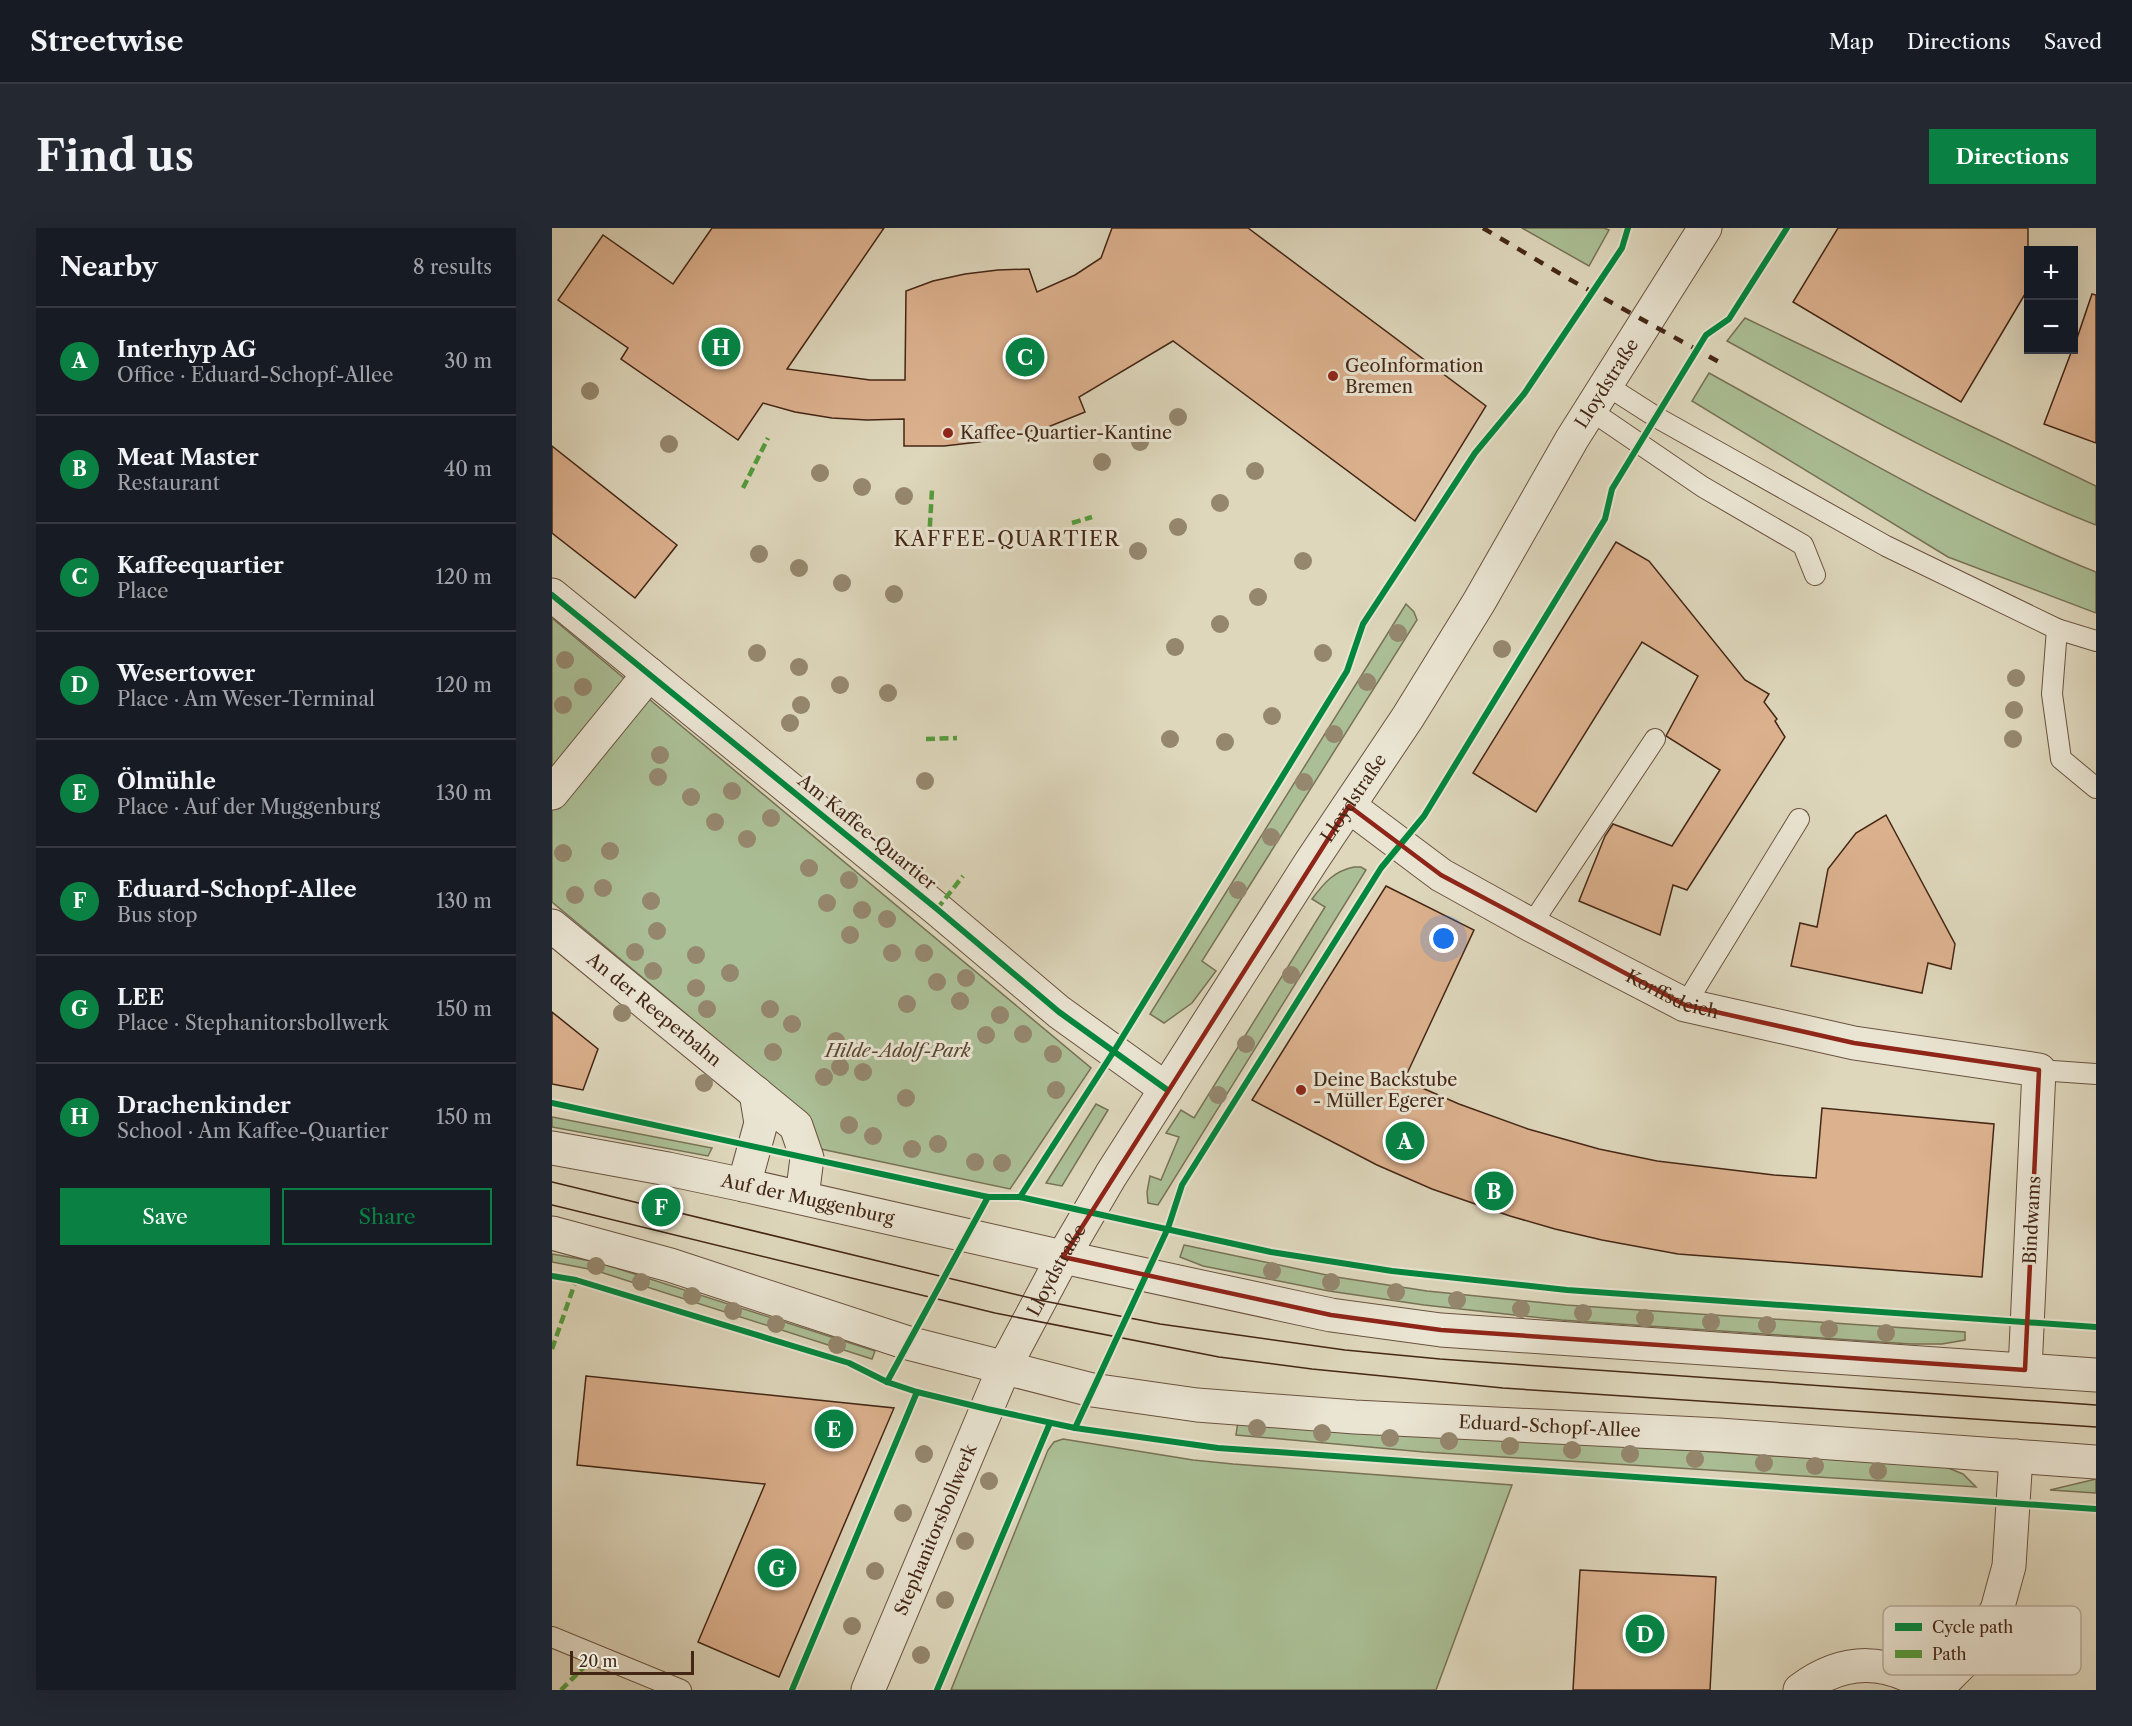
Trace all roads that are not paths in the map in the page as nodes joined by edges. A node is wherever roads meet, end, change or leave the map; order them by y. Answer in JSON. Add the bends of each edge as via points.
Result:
{"nodes":[{"id":1,"x":1706,"y":228,"type":"edge"},
{"id":2,"x":1598,"y":398,"type":"junction"},
{"id":3,"x":1815,"y":575,"type":"dead end"},
{"id":4,"x":552,"y":595,"type":"edge"},
{"id":5,"x":2057,"y":629,"type":"junction"},
{"id":6,"x":2096,"y":641,"type":"edge"},
{"id":7,"x":649,"y":674,"type":"junction"},
{"id":8,"x":1655,"y":739,"type":"dead end"},
{"id":9,"x":2096,"y":788,"type":"edge"},
{"id":10,"x":552,"y":793,"type":"edge"},
{"id":11,"x":1349,"y":807,"type":"junction"},
{"id":12,"x":1799,"y":819,"type":"dead end"},
{"id":13,"x":1531,"y":925,"type":"junction"},
{"id":14,"x":552,"y":926,"type":"edge"},
{"id":15,"x":1685,"y":1005,"type":"junction"},
{"id":16,"x":2038,"y":1070,"type":"junction"},
{"id":17,"x":2096,"y":1074,"type":"edge"},
{"id":18,"x":1166,"y":1089,"type":"junction"},
{"id":19,"x":756,"y":1093,"type":"junction"},
{"id":20,"x":552,"y":1148,"type":"edge"},
{"id":21,"x":744,"y":1185,"type":"junction"},
{"id":22,"x":801,"y":1197,"type":"junction"},
{"id":23,"x":552,"y":1233,"type":"edge"},
{"id":24,"x":1063,"y":1257,"type":"junction"},
{"id":25,"x":1004,"y":1368,"type":"junction"},
{"id":26,"x":2025,"y":1370,"type":"junction"},
{"id":27,"x":2096,"y":1374,"type":"edge"},
{"id":28,"x":2016,"y":1456,"type":"junction"},
{"id":29,"x":2096,"y":1462,"type":"edge"},
{"id":30,"x":1998,"y":1606,"type":"edge"},
{"id":31,"x":552,"y":1637,"type":"edge"},
{"id":32,"x":1883,"y":1667,"type":"edge"},
{"id":33,"x":1910,"y":1675,"type":"edge"},
{"id":34,"x":1949,"y":1675,"type":"edge"},
{"id":35,"x":681,"y":1690,"type":"edge"},
{"id":36,"x":868,"y":1690,"type":"edge"},
{"id":37,"x":1800,"y":1690,"type":"edge"}],
"edges":[{"from":1,"to":2,"type":"street","name":"Lloydstraße"},
{"from":2,"to":3,"type":"lane","via":[[1703,487],[1803,545]]},
{"from":2,"to":5,"type":"lane","via":[[1656,417],[1886,546]]},
{"from":2,"to":11,"type":"street","name":"Lloydstraße","via":[[1479,602]]},
{"from":4,"to":7,"type":"street","name":"Am Kaffee-Quartier"},
{"from":5,"to":6,"type":"lane"},
{"from":5,"to":9,"type":"lane","via":[[2052,694],[2061,759]]},
{"from":7,"to":10,"type":"street"},
{"from":7,"to":18,"type":"street","name":"Am Kaffee-Quartier","via":[[1059,1012]]},
{"from":8,"to":13,"type":"lane"},
{"from":11,"to":13,"type":"street","name":"Korffsdeich","via":[[1441,875]]},
{"from":11,"to":18,"type":"street","name":"Lloydstraße"},
{"from":12,"to":15,"type":"lane"},
{"from":13,"to":15,"type":"street","name":"Korffsdeich"},
{"from":14,"to":19,"type":"street","name":"An der Reeperbahn"},
{"from":15,"to":16,"type":"street","name":"Korffsdeich","via":[[1854,1043]]},
{"from":16,"to":17,"type":"lane"},
{"from":16,"to":26,"type":"street","name":"Bindwams"},
{"from":18,"to":24,"type":"street","name":"Lloydstraße"},
{"from":19,"to":21,"type":"street","via":[[761,1123]]},
{"from":19,"to":22,"type":"street","name":"An der Reeperbahn","via":[[796,1126],[807,1158]]},
{"from":20,"to":21,"type":"street","name":"Auf der Muggenburg"},
{"from":21,"to":22,"type":"street","name":"Auf der Muggenburg"},
{"from":22,"to":24,"type":"street","name":"Auf der Muggenburg"},
{"from":23,"to":25,"type":"street","via":[[670,1265],[899,1340]]},
{"from":24,"to":25,"type":"street","name":"Lloydstraße"},
{"from":24,"to":26,"type":"street","via":[[1331,1315],[1442,1330]]},
{"from":25,"to":28,"type":"street","name":"Eduard-Schopf-Allee","via":[[1092,1389],[1197,1405]]},
{"from":25,"to":36,"type":"street","name":"Stephanitorsbollwerk"},
{"from":26,"to":27,"type":"street"},
{"from":28,"to":29,"type":"street","name":"Eduard-Schopf-Allee"},
{"from":28,"to":30,"type":"street","via":[[2008,1566]]},
{"from":31,"to":35,"type":"lane"},
{"from":32,"to":37,"type":"street","via":[[1838,1669]]},
{"from":33,"to":34,"type":"street","via":[[1935,1690]]}]}
